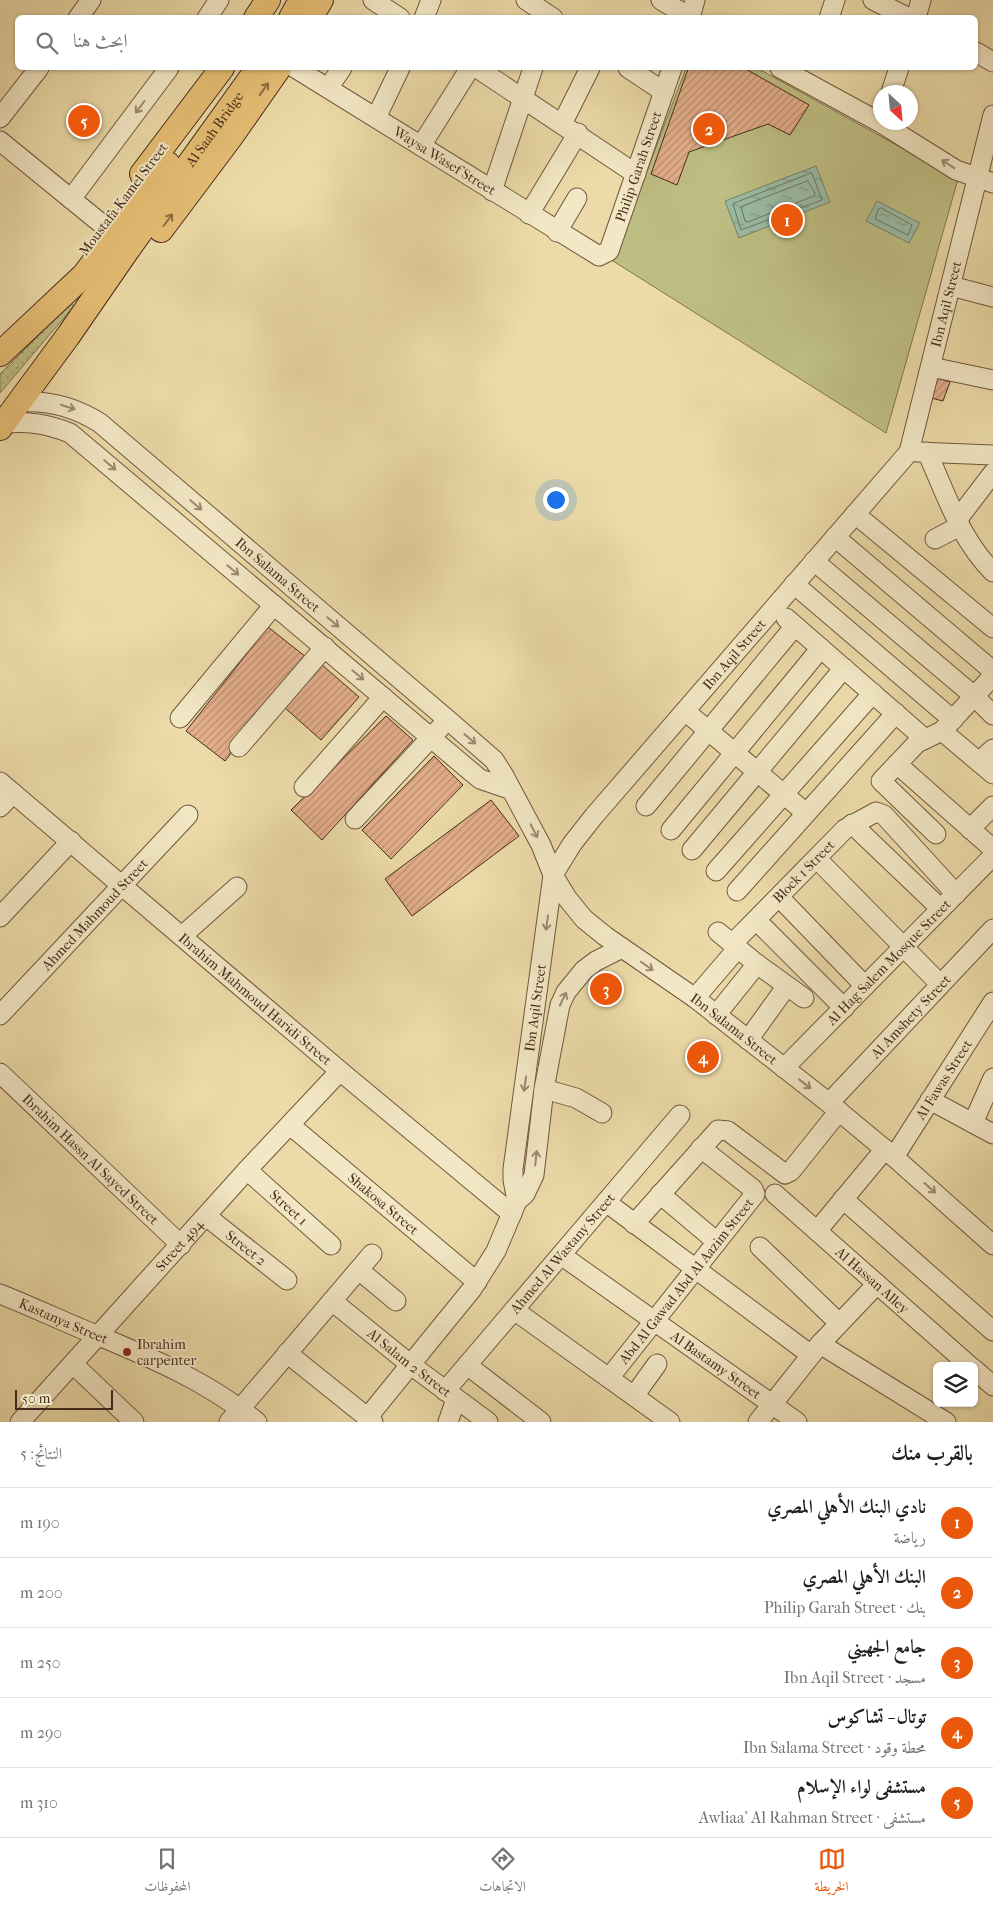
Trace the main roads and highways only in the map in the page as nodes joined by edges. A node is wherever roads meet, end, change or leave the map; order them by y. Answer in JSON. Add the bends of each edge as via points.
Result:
{"nodes":[{"id":1,"x":268,"y":0,"type":"edge"},
{"id":2,"x":282,"y":0,"type":"edge"},
{"id":3,"x":301,"y":0,"type":"edge"},
{"id":4,"x":321,"y":0,"type":"edge"},
{"id":5,"x":258,"y":15,"type":"edge"},
{"id":6,"x":273,"y":15,"type":"edge"},
{"id":7,"x":293,"y":15,"type":"edge"},
{"id":8,"x":312,"y":15,"type":"edge"},
{"id":9,"x":220,"y":70,"type":"edge"},
{"id":10,"x":237,"y":70,"type":"edge"},
{"id":11,"x":256,"y":70,"type":"edge"},
{"id":12,"x":278,"y":70,"type":"edge"},
{"id":13,"x":164,"y":184,"type":"junction"},
{"id":14,"x":25,"y":331,"type":"junction"},
{"id":15,"x":68,"y":336,"type":"junction"},
{"id":16,"x":0,"y":354,"type":"edge"},
{"id":17,"x":2,"y":426,"type":"edge"}],
"edges":[{"from":1,"to":5,"type":"main road"},
{"from":2,"to":6,"type":"main road"},
{"from":3,"to":7,"type":"main road"},
{"from":4,"to":8,"type":"main road"},
{"from":9,"to":14,"type":"main road","name":"Moustafa Kamel Street"},
{"from":10,"to":13,"type":"main road","name":"Al Saah Bridge"},
{"from":11,"to":13,"type":"main road","name":"Al Saah Bridge"},
{"from":15,"to":12,"type":"main road","one_way":true,"via":[[130,271]]},
{"from":13,"to":14,"type":"main road","name":"Moustafa Kamel Street","via":[[84,275]]},
{"from":13,"to":15,"type":"main road"},
{"from":14,"to":16,"type":"main road","name":"Moustafa Kamel Street"},
{"from":15,"to":17,"type":"main road"}]}
